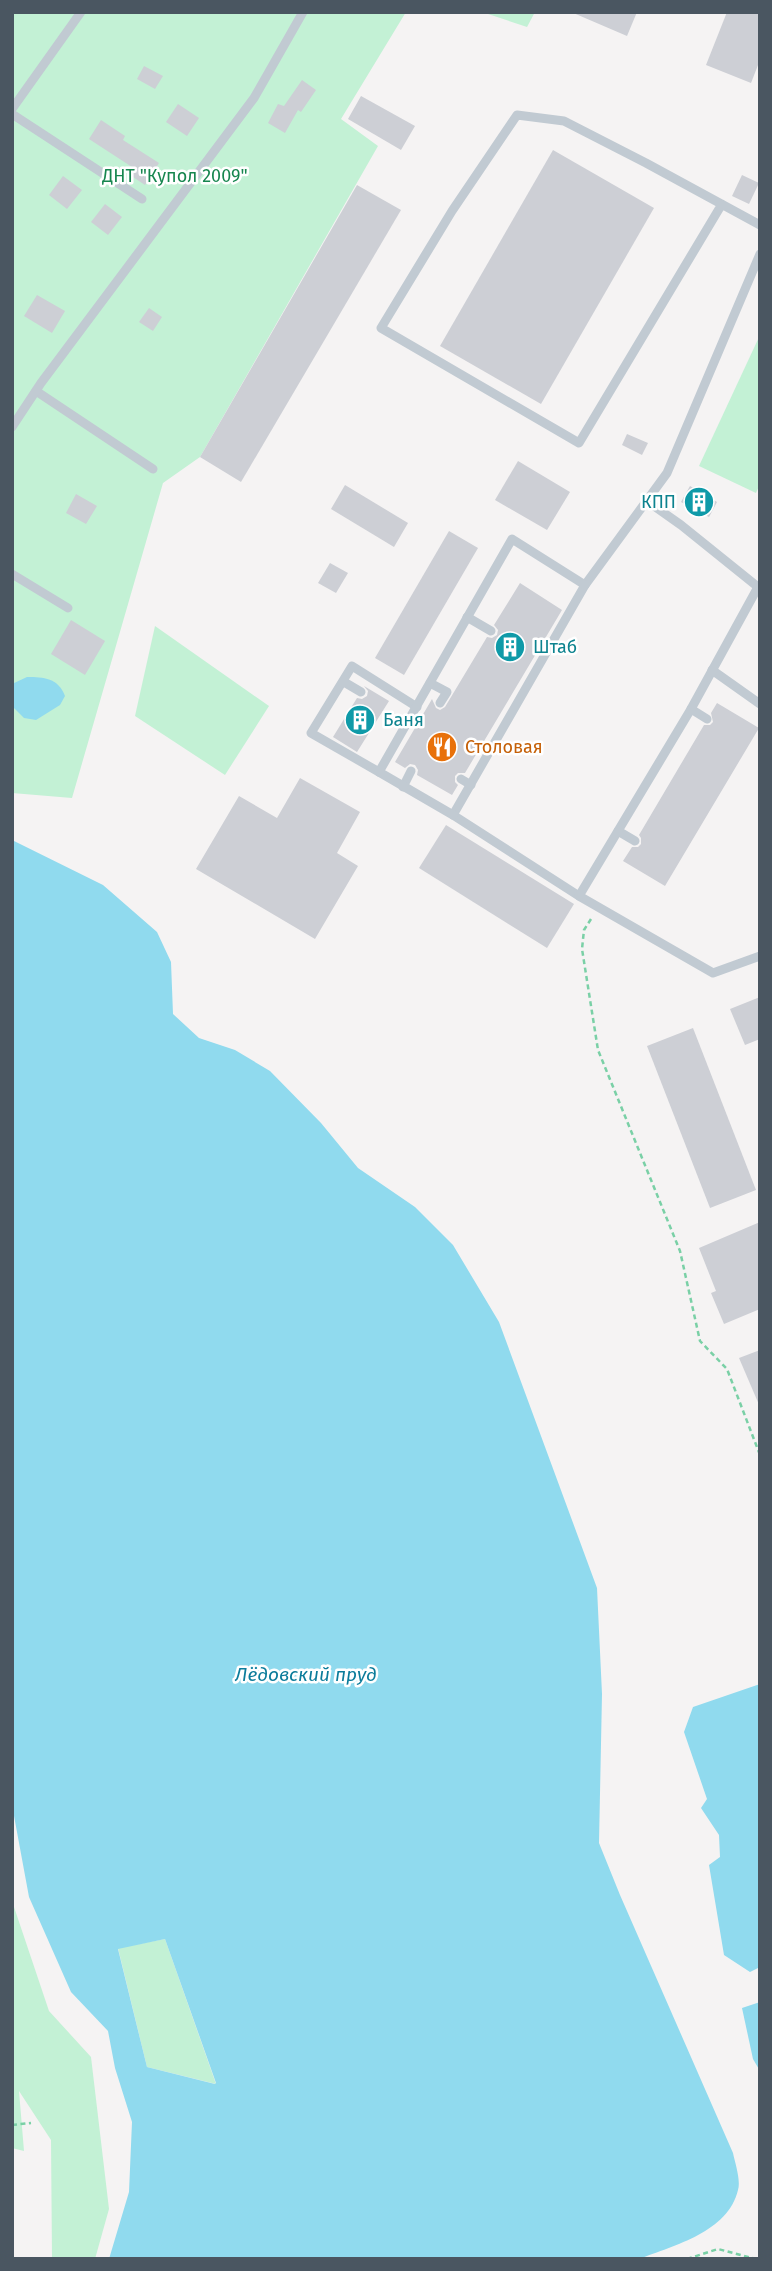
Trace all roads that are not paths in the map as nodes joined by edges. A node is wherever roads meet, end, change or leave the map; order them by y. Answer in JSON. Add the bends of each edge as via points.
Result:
{"nodes":[{"id":1,"x":81,"y":12,"type":"edge"},
{"id":2,"x":303,"y":12,"type":"edge"},
{"id":3,"x":12,"y":111,"type":"edge"},
{"id":4,"x":142,"y":199,"type":"dead end"},
{"id":5,"x":722,"y":204,"type":"junction"},
{"id":6,"x":760,"y":225,"type":"edge"},
{"id":7,"x":760,"y":254,"type":"edge"},
{"id":8,"x":36,"y":391,"type":"junction"},
{"id":9,"x":12,"y":426,"type":"edge"},
{"id":10,"x":153,"y":470,"type":"dead end"},
{"id":11,"x":647,"y":501,"type":"junction"},
{"id":12,"x":12,"y":574,"type":"edge"},
{"id":13,"x":586,"y":585,"type":"junction"},
{"id":14,"x":759,"y":588,"type":"edge"},
{"id":15,"x":68,"y":608,"type":"dead end"},
{"id":16,"x":467,"y":617,"type":"junction"},
{"id":17,"x":491,"y":631,"type":"dead end"},
{"id":18,"x":712,"y":670,"type":"junction"},
{"id":19,"x":344,"y":682,"type":"junction"},
{"id":20,"x":430,"y":683,"type":"junction"},
{"id":21,"x":361,"y":692,"type":"dead end"},
{"id":22,"x":440,"y":703,"type":"dead end"},
{"id":23,"x":760,"y":704,"type":"edge"},
{"id":24,"x":417,"y":707,"type":"junction"},
{"id":25,"x":691,"y":709,"type":"junction"},
{"id":26,"x":708,"y":719,"type":"dead end"},
{"id":27,"x":411,"y":771,"type":"dead end"},
{"id":28,"x":379,"y":772,"type":"junction"},
{"id":29,"x":461,"y":779,"type":"dead end"},
{"id":30,"x":471,"y":785,"type":"junction"},
{"id":31,"x":402,"y":787,"type":"junction"},
{"id":32,"x":453,"y":815,"type":"junction"},
{"id":33,"x":618,"y":831,"type":"junction"},
{"id":34,"x":635,"y":841,"type":"dead end"},
{"id":35,"x":579,"y":896,"type":"junction"},
{"id":36,"x":760,"y":956,"type":"edge"}],
"edges":[{"from":1,"to":3,"type":"lane"},
{"from":2,"to":8,"type":"lane","via":[[254,98]]},
{"from":3,"to":4,"type":"lane"},
{"from":5,"to":5,"type":"lane","via":[[564,121],[517,116],[452,211],[382,328],[579,443]]},
{"from":5,"to":6,"type":"lane"},
{"from":7,"to":11,"type":"lane","via":[[667,473]]},
{"from":8,"to":9,"type":"lane"},
{"from":8,"to":10,"type":"lane"},
{"from":11,"to":13,"type":"lane"},
{"from":11,"to":14,"type":"lane"},
{"from":12,"to":15,"type":"lane"},
{"from":13,"to":16,"type":"lane","via":[[512,539]]},
{"from":13,"to":30,"type":"lane"},
{"from":14,"to":18,"type":"lane"},
{"from":16,"to":17,"type":"lane"},
{"from":16,"to":20,"type":"lane"},
{"from":18,"to":23,"type":"lane"},
{"from":18,"to":25,"type":"lane"},
{"from":19,"to":21,"type":"lane"},
{"from":19,"to":24,"type":"lane","via":[[352,666]]},
{"from":19,"to":28,"type":"lane","via":[[311,733]]},
{"from":20,"to":22,"type":"lane","via":[[447,692]]},
{"from":20,"to":24,"type":"lane"},
{"from":24,"to":28,"type":"lane"},
{"from":25,"to":26,"type":"lane"},
{"from":25,"to":33,"type":"lane"},
{"from":27,"to":31,"type":"lane"},
{"from":28,"to":31,"type":"lane"},
{"from":29,"to":30,"type":"lane"},
{"from":30,"to":32,"type":"lane"},
{"from":31,"to":32,"type":"lane"},
{"from":32,"to":35,"type":"lane"},
{"from":33,"to":34,"type":"lane"},
{"from":33,"to":35,"type":"lane"},
{"from":35,"to":36,"type":"lane","via":[[713,973]]}]}
